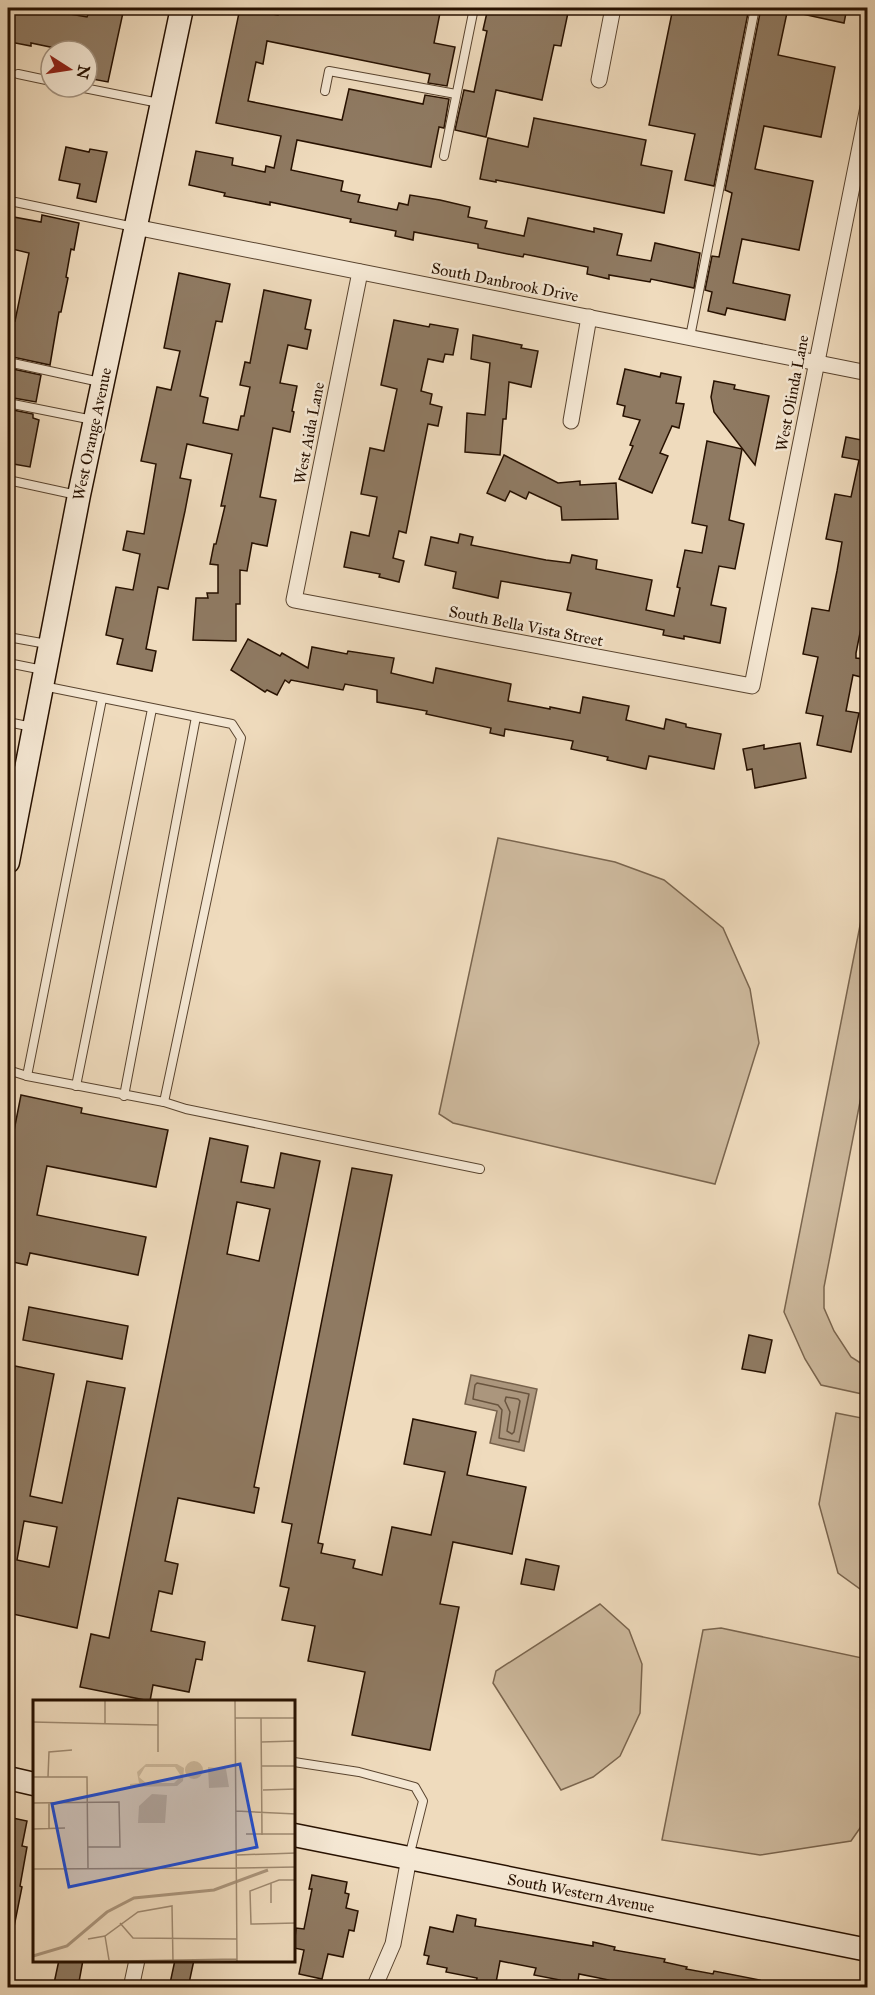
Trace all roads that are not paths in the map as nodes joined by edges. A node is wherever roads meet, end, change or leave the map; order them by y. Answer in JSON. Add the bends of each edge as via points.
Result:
{"nodes":[{"id":1,"x":183,"y":8,"type":"edge"},
{"id":2,"x":474,"y":8,"type":"edge"},
{"id":3,"x":613,"y":8,"type":"edge"},
{"id":4,"x":756,"y":8,"type":"edge"},
{"id":5,"x":18,"y":74,"type":"dead end"},
{"id":6,"x":39,"y":78,"type":"edge"},
{"id":7,"x":599,"y":80,"type":"dead end"},
{"id":8,"x":99,"y":91,"type":"edge"},
{"id":9,"x":325,"y":91,"type":"dead end"},
{"id":10,"x":456,"y":94,"type":"junction"},
{"id":11,"x":163,"y":104,"type":"junction"},
{"id":12,"x":867,"y":107,"type":"edge"},
{"id":13,"x":444,"y":156,"type":"dead end"},
{"id":14,"x":8,"y":202,"type":"edge"},
{"id":15,"x":135,"y":227,"type":"junction"},
{"id":16,"x":360,"y":272,"type":"junction"},
{"id":17,"x":589,"y":317,"type":"junction"},
{"id":18,"x":690,"y":337,"type":"junction"},
{"id":19,"x":8,"y":362,"type":"edge"},
{"id":20,"x":817,"y":362,"type":"junction"},
{"id":21,"x":867,"y":373,"type":"edge"},
{"id":22,"x":103,"y":383,"type":"junction"},
{"id":23,"x":8,"y":403,"type":"edge"},
{"id":24,"x":95,"y":421,"type":"junction"},
{"id":25,"x":571,"y":422,"type":"dead end"},
{"id":26,"x":8,"y":480,"type":"edge"},
{"id":27,"x":79,"y":495,"type":"junction"},
{"id":28,"x":294,"y":600,"type":"joint"},
{"id":29,"x":8,"y":637,"type":"edge"},
{"id":30,"x":49,"y":644,"type":"junction"},
{"id":31,"x":8,"y":663,"type":"edge"},
{"id":32,"x":43,"y":678,"type":"junction"},
{"id":33,"x":752,"y":687,"type":"joint"},
{"id":34,"x":102,"y":699,"type":"junction"},
{"id":35,"x":152,"y":709,"type":"junction"},
{"id":36,"x":196,"y":717,"type":"junction"},
{"id":37,"x":8,"y":722,"type":"edge"},
{"id":38,"x":34,"y":727,"type":"junction"},
{"id":39,"x":16,"y":771,"type":"edge"},
{"id":40,"x":8,"y":862,"type":"edge"},
{"id":41,"x":8,"y":1070,"type":"edge"},
{"id":42,"x":27,"y":1076,"type":"junction"},
{"id":43,"x":76,"y":1086,"type":"junction"},
{"id":44,"x":124,"y":1096,"type":"junction"},
{"id":45,"x":164,"y":1102,"type":"junction"},
{"id":46,"x":480,"y":1169,"type":"dead end"},
{"id":47,"x":296,"y":1762,"type":"edge"},
{"id":48,"x":8,"y":1779,"type":"edge"},
{"id":49,"x":33,"y":1784,"type":"edge"},
{"id":50,"x":296,"y":1835,"type":"edge"},
{"id":51,"x":409,"y":1858,"type":"junction"},
{"id":52,"x":867,"y":1950,"type":"edge"},
{"id":53,"x":137,"y":1962,"type":"edge"},
{"id":54,"x":131,"y":1988,"type":"edge"},
{"id":55,"x":374,"y":1988,"type":"edge"}],
"edges":[{"from":1,"to":11,"type":"main road","name":"West Orange Avenue"},
{"from":2,"to":10,"type":"lane"},
{"from":3,"to":7,"type":"street"},
{"from":4,"to":18,"type":"lane"},
{"from":5,"to":6,"type":"lane"},
{"from":8,"to":11,"type":"lane"},
{"from":9,"to":10,"type":"lane","via":[[329,71]]},
{"from":10,"to":13,"type":"lane"},
{"from":11,"to":15,"type":"main road","name":"West Orange Avenue"},
{"from":12,"to":20,"type":"street","name":"West Olinda Lane"},
{"from":14,"to":15,"type":"lane"},
{"from":15,"to":16,"type":"street","name":"South Danbrook Drive"},
{"from":15,"to":22,"type":"main road","name":"West Orange Avenue"},
{"from":16,"to":17,"type":"street","name":"South Danbrook Drive"},
{"from":16,"to":28,"type":"street","name":"West Aida Lane"},
{"from":17,"to":18,"type":"street","name":"South Danbrook Drive"},
{"from":17,"to":25,"type":"street"},
{"from":18,"to":20,"type":"street","name":"South Danbrook Drive"},
{"from":19,"to":22,"type":"lane"},
{"from":20,"to":21,"type":"street","name":"South Danbrook Drive"},
{"from":20,"to":33,"type":"street","name":"West Olinda Lane"},
{"from":22,"to":24,"type":"main road","name":"West Orange Avenue"},
{"from":23,"to":24,"type":"lane"},
{"from":24,"to":27,"type":"main road","name":"West Orange Avenue"},
{"from":26,"to":27,"type":"lane"},
{"from":27,"to":30,"type":"main road","name":"West Orange Avenue"},
{"from":28,"to":33,"type":"street","name":"South Bella Vista Street"},
{"from":29,"to":30,"type":"lane"},
{"from":30,"to":32,"type":"main road","name":"West Orange Avenue"},
{"from":31,"to":32,"type":"lane"},
{"from":32,"to":34,"type":"lane"},
{"from":32,"to":38,"type":"main road","name":"West Orange Avenue"},
{"from":34,"to":35,"type":"lane"},
{"from":34,"to":42,"type":"lane"},
{"from":35,"to":36,"type":"lane"},
{"from":35,"to":43,"type":"lane"},
{"from":36,"to":44,"type":"lane"},
{"from":36,"to":45,"type":"lane","via":[[232,724],[241,738]]},
{"from":37,"to":38,"type":"lane"},
{"from":38,"to":39,"type":"main road","name":"West Orange Avenue"},
{"from":39,"to":40,"type":"main road","name":"West Orange Avenue"},
{"from":41,"to":42,"type":"lane"},
{"from":42,"to":43,"type":"lane"},
{"from":43,"to":44,"type":"lane"},
{"from":44,"to":45,"type":"lane"},
{"from":45,"to":46,"type":"lane"},
{"from":47,"to":51,"type":"lane","via":[[358,1772],[415,1787],[423,1801]]},
{"from":48,"to":49,"type":"main road"},
{"from":50,"to":51,"type":"main road","name":"South Western Avenue"},
{"from":51,"to":52,"type":"main road","name":"South Western Avenue"},
{"from":51,"to":55,"type":"street","via":[[393,1944]]},
{"from":53,"to":54,"type":"street"}]}
